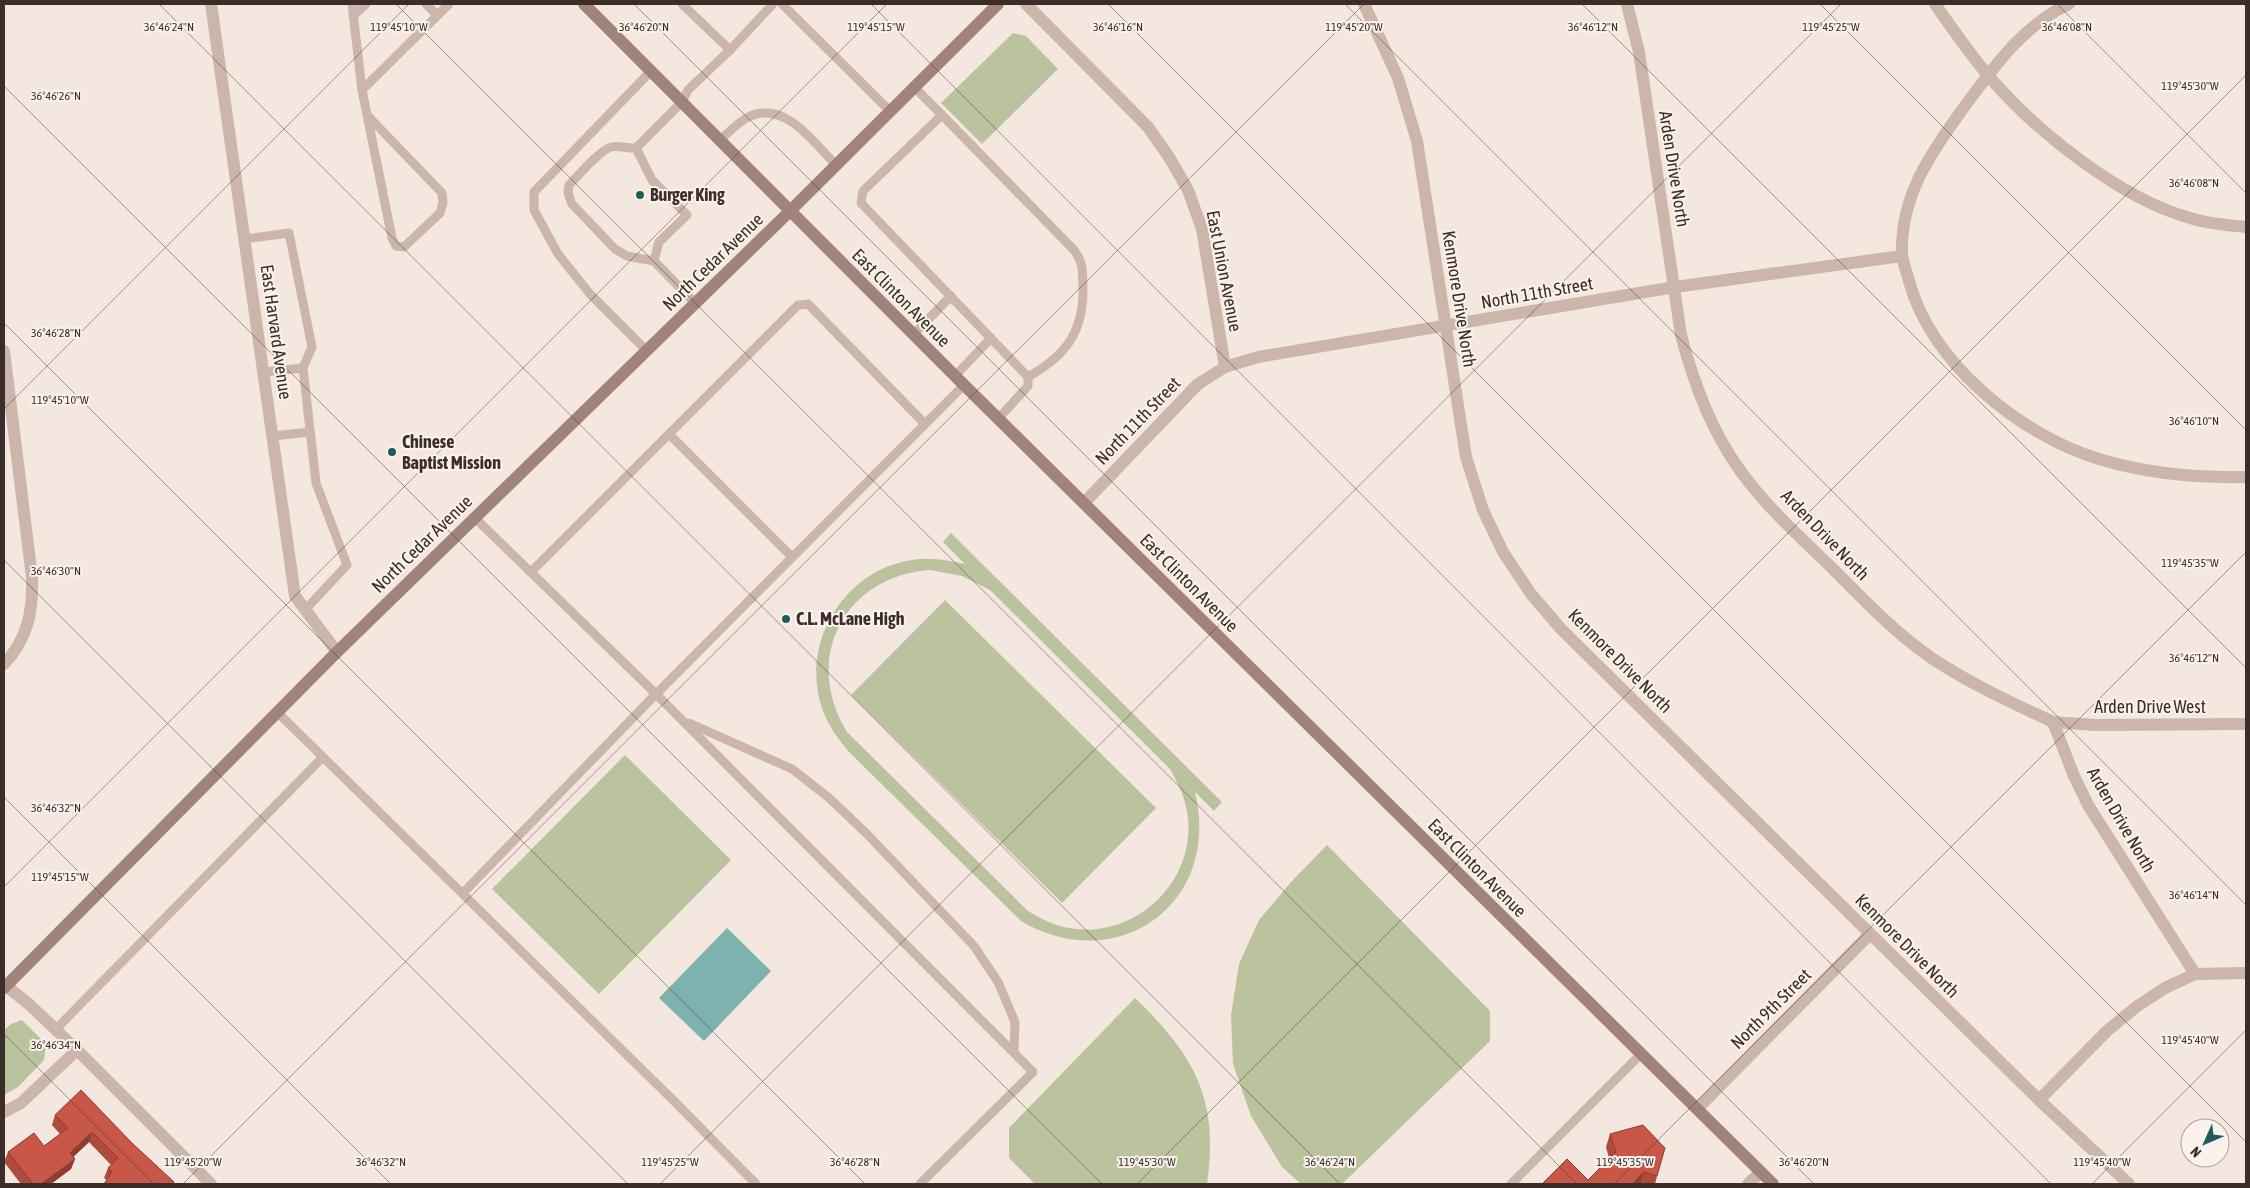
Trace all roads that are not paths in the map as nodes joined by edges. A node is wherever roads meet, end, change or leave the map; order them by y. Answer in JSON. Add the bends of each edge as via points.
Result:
{"nodes":[{"id":1,"x":212,"y":4,"type":"edge"},
{"id":2,"x":352,"y":4,"type":"edge"},
{"id":3,"x":366,"y":4,"type":"edge"},
{"id":4,"x":426,"y":4,"type":"edge"},
{"id":5,"x":449,"y":4,"type":"edge"},
{"id":6,"x":584,"y":4,"type":"edge"},
{"id":7,"x":682,"y":4,"type":"edge"},
{"id":8,"x":773,"y":4,"type":"edge"},
{"id":9,"x":782,"y":4,"type":"edge"},
{"id":10,"x":998,"y":4,"type":"edge"},
{"id":11,"x":1026,"y":4,"type":"edge"},
{"id":12,"x":1364,"y":4,"type":"edge"},
{"id":13,"x":1627,"y":4,"type":"edge"},
{"id":14,"x":1935,"y":4,"type":"edge"},
{"id":15,"x":2069,"y":4,"type":"edge"},
{"id":16,"x":437,"y":15,"type":"junction"},
{"id":17,"x":353,"y":16,"type":"junction"},
{"id":18,"x":730,"y":50,"type":"junction"},
{"id":19,"x":651,"y":71,"type":"junction"},
{"id":20,"x":1988,"y":76,"type":"junction"},
{"id":21,"x":914,"y":87,"type":"junction"},
{"id":22,"x":362,"y":90,"type":"junction"},
{"id":23,"x":682,"y":102,"type":"junction"},
{"id":24,"x":890,"y":111,"type":"junction"},
{"id":25,"x":942,"y":115,"type":"junction"},
{"id":26,"x":368,"y":116,"type":"junction"},
{"id":27,"x":719,"y":141,"type":"junction"},
{"id":28,"x":636,"y":148,"type":"junction"},
{"id":29,"x":836,"y":165,"type":"junction"},
{"id":30,"x":789,"y":212,"type":"junction"},
{"id":31,"x":2246,"y":226,"type":"edge"},
{"id":32,"x":245,"y":239,"type":"junction"},
{"id":33,"x":1902,"y":256,"type":"junction"},
{"id":34,"x":654,"y":260,"type":"junction"},
{"id":35,"x":1675,"y":287,"type":"junction"},
{"id":36,"x":951,"y":296,"type":"junction"},
{"id":37,"x":695,"y":303,"type":"junction"},
{"id":38,"x":1445,"y":326,"type":"junction"},
{"id":39,"x":913,"y":335,"type":"junction"},
{"id":40,"x":991,"y":338,"type":"junction"},
{"id":41,"x":4,"y":350,"type":"edge"},
{"id":42,"x":646,"y":350,"type":"junction"},
{"id":43,"x":1226,"y":367,"type":"junction"},
{"id":44,"x":303,"y":368,"type":"junction"},
{"id":45,"x":264,"y":372,"type":"junction"},
{"id":46,"x":1028,"y":377,"type":"junction"},
{"id":47,"x":960,"y":381,"type":"junction"},
{"id":48,"x":998,"y":419,"type":"junction"},
{"id":49,"x":925,"y":424,"type":"junction"},
{"id":50,"x":310,"y":432,"type":"junction"},
{"id":51,"x":669,"y":434,"type":"junction"},
{"id":52,"x":273,"y":436,"type":"junction"},
{"id":53,"x":2246,"y":477,"type":"edge"},
{"id":54,"x":1084,"y":503,"type":"junction"},
{"id":55,"x":474,"y":518,"type":"junction"},
{"id":56,"x":792,"y":557,"type":"junction"},
{"id":57,"x":531,"y":572,"type":"junction"},
{"id":58,"x":305,"y":610,"type":"junction"},
{"id":59,"x":337,"y":652,"type":"junction"},
{"id":60,"x":4,"y":664,"type":"edge"},
{"id":61,"x":656,"y":694,"type":"junction"},
{"id":62,"x":277,"y":712,"type":"junction"},
{"id":63,"x":682,"y":720,"type":"junction"},
{"id":64,"x":2053,"y":722,"type":"junction"},
{"id":65,"x":2246,"y":724,"type":"edge"},
{"id":66,"x":323,"y":757,"type":"junction"},
{"id":67,"x":463,"y":894,"type":"junction"},
{"id":68,"x":1870,"y":934,"type":"junction"},
{"id":69,"x":2246,"y":973,"type":"edge"},
{"id":70,"x":2195,"y":974,"type":"junction"},
{"id":71,"x":4,"y":986,"type":"edge"},
{"id":72,"x":56,"y":1029,"type":"junction"},
{"id":73,"x":77,"y":1050,"type":"junction"},
{"id":74,"x":1014,"y":1052,"type":"junction"},
{"id":75,"x":1641,"y":1054,"type":"junction"},
{"id":76,"x":2038,"y":1100,"type":"junction"},
{"id":77,"x":1696,"y":1109,"type":"junction"},
{"id":78,"x":4,"y":1112,"type":"edge"},
{"id":79,"x":1761,"y":1172,"type":"junction"},
{"id":80,"x":211,"y":1184,"type":"edge"},
{"id":81,"x":756,"y":1184,"type":"edge"},
{"id":82,"x":920,"y":1184,"type":"edge"},
{"id":83,"x":1511,"y":1184,"type":"edge"},
{"id":84,"x":1748,"y":1184,"type":"edge"},
{"id":85,"x":1773,"y":1184,"type":"edge"},
{"id":86,"x":2129,"y":1184,"type":"edge"}],
"edges":[{"from":1,"to":32,"type":"street","name":"East Harvard Avenue"},
{"from":2,"to":17,"type":"lane"},
{"from":3,"to":17,"type":"lane"},
{"from":4,"to":16,"type":"lane"},
{"from":5,"to":16,"type":"lane"},
{"from":6,"to":19,"type":"main road","name":"East Clinton Avenue"},
{"from":7,"to":18,"type":"lane"},
{"from":8,"to":18,"type":"lane"},
{"from":9,"to":24,"type":"lane"},
{"from":10,"to":21,"type":"main road","name":"North Cedar Avenue"},
{"from":11,"to":43,"type":"street","name":"East Union Avenue","via":[[1148,126],[1188,190],[1202,229]]},
{"from":12,"to":38,"type":"street","name":"Kenmore Drive North","via":[[1398,78],[1417,141]]},
{"from":13,"to":35,"type":"street","name":"Arden Drive North","via":[[1639,52]]},
{"from":14,"to":20,"type":"street"},
{"from":15,"to":20,"type":"street","via":[[2023,35]]},
{"from":16,"to":22,"type":"lane"},
{"from":17,"to":22,"type":"lane"},
{"from":18,"to":23,"type":"lane","via":[[688,90]]},
{"from":19,"to":23,"type":"main road","name":"East Clinton Avenue"},
{"from":19,"to":42,"type":"lane","via":[[534,192],[534,210],[558,254],[590,294]]},
{"from":20,"to":31,"type":"street","via":[[2036,124],[2117,184],[2154,205],[2191,219]]},
{"from":20,"to":33,"type":"street","via":[[1922,168],[1911,196]]},
{"from":21,"to":24,"type":"main road","name":"North Cedar Avenue"},
{"from":21,"to":25,"type":"lane"},
{"from":22,"to":26,"type":"lane"},
{"from":23,"to":27,"type":"main road","name":"East Clinton Avenue"},
{"from":23,"to":28,"type":"lane"},
{"from":24,"to":29,"type":"main road","name":"North Cedar Avenue"},
{"from":25,"to":36,"type":"lane","via":[[863,191],[861,203]]},
{"from":25,"to":46,"type":"lane","via":[[1082,262],[1083,299],[1080,321],[1073,338],[1046,366]]},
{"from":26,"to":26,"type":"lane","via":[[392,238],[396,246],[404,247],[440,213],[442,194]]},
{"from":27,"to":29,"type":"lane","via":[[749,116],[782,116]]},
{"from":27,"to":30,"type":"main road","name":"East Clinton Avenue"},
{"from":28,"to":34,"type":"lane","via":[[652,180],[687,215],[659,242]]},
{"from":28,"to":34,"type":"lane","via":[[604,150],[569,185],[568,193],[572,204],[615,248],[627,256]]},
{"from":29,"to":30,"type":"main road","name":"North Cedar Avenue"},
{"from":30,"to":37,"type":"main road","name":"North Cedar Avenue"},
{"from":30,"to":39,"type":"main road","name":"East Clinton Avenue"},
{"from":32,"to":44,"type":"lane","via":[[289,234],[312,347]]},
{"from":32,"to":45,"type":"street","name":"East Harvard Avenue"},
{"from":33,"to":35,"type":"street","name":"North 11th Street"},
{"from":33,"to":53,"type":"street","via":[[1912,294],[1930,332],[1962,372],[1999,405],[2047,436],[2098,459],[2150,472],[2201,478]]},
{"from":34,"to":37,"type":"lane"},
{"from":35,"to":38,"type":"street","name":"North 11th Street"},
{"from":35,"to":64,"type":"street","name":"Arden Drive North","via":[[1693,379],[1710,421],[1737,466],[1778,514],[1886,622],[1933,658],[1980,687]]},
{"from":36,"to":39,"type":"lane"},
{"from":36,"to":40,"type":"lane"},
{"from":37,"to":42,"type":"main road","name":"North Cedar Avenue"},
{"from":38,"to":43,"type":"street","name":"North 11th Street","via":[[1258,357]]},
{"from":38,"to":68,"type":"street","name":"Kenmore Drive North","via":[[1466,457],[1480,501],[1503,552],[1531,594],[1561,629]]},
{"from":39,"to":47,"type":"main road","name":"East Clinton Avenue"},
{"from":40,"to":46,"type":"lane"},
{"from":40,"to":47,"type":"lane"},
{"from":41,"to":60,"type":"street","via":[[32,577],[32,604],[27,630]]},
{"from":42,"to":55,"type":"main road","name":"North Cedar Avenue"},
{"from":43,"to":54,"type":"street","name":"North 11th Street","via":[[1198,384]]},
{"from":44,"to":45,"type":"lane"},
{"from":44,"to":50,"type":"lane"},
{"from":45,"to":52,"type":"street","name":"East Harvard Avenue"},
{"from":46,"to":48,"type":"lane","via":[[1028,386]]},
{"from":47,"to":48,"type":"main road","name":"East Clinton Avenue"},
{"from":47,"to":49,"type":"lane"},
{"from":48,"to":54,"type":"main road","name":"East Clinton Avenue"},
{"from":49,"to":51,"type":"lane","via":[[808,304],[798,305]]},
{"from":49,"to":56,"type":"lane"},
{"from":50,"to":52,"type":"lane"},
{"from":50,"to":58,"type":"lane","via":[[316,483],[346,566]]},
{"from":51,"to":56,"type":"lane"},
{"from":51,"to":57,"type":"lane"},
{"from":52,"to":58,"type":"street","name":"East Harvard Avenue","via":[[296,596]]},
{"from":54,"to":75,"type":"main road","name":"East Clinton Avenue"},
{"from":55,"to":57,"type":"lane"},
{"from":55,"to":59,"type":"main road","name":"North Cedar Avenue"},
{"from":56,"to":61,"type":"lane"},
{"from":57,"to":61,"type":"lane"},
{"from":58,"to":59,"type":"street","name":"East Harvard Avenue"},
{"from":59,"to":62,"type":"main road","name":"North Cedar Avenue"},
{"from":61,"to":63,"type":"lane"},
{"from":61,"to":67,"type":"lane"},
{"from":62,"to":66,"type":"lane"},
{"from":62,"to":71,"type":"main road","name":"North Cedar Avenue"},
{"from":63,"to":74,"type":"lane"},
{"from":63,"to":74,"type":"lane","via":[[792,768],[865,832],[978,953],[998,982],[1015,1022]]},
{"from":64,"to":65,"type":"street","name":"Arden Drive West"},
{"from":64,"to":70,"type":"street","name":"Arden Drive North","via":[[2088,805]]},
{"from":66,"to":67,"type":"lane"},
{"from":66,"to":72,"type":"lane"},
{"from":67,"to":81,"type":"lane"},
{"from":68,"to":76,"type":"street","name":"Kenmore Drive North"},
{"from":68,"to":77,"type":"street","name":"North 9th Street"},
{"from":69,"to":70,"type":"street"},
{"from":70,"to":76,"type":"street","via":[[2165,988],[2107,1030]]},
{"from":71,"to":72,"type":"street"},
{"from":72,"to":73,"type":"street"},
{"from":73,"to":78,"type":"street","via":[[21,1103]]},
{"from":73,"to":80,"type":"street"},
{"from":74,"to":82,"type":"lane","via":[[1033,1072]]},
{"from":75,"to":77,"type":"main road","name":"East Clinton Avenue"},
{"from":75,"to":83,"type":"lane"},
{"from":76,"to":86,"type":"street","name":"Kenmore Drive North"},
{"from":77,"to":79,"type":"main road","name":"East Clinton Avenue"},
{"from":79,"to":84,"type":"street"},
{"from":79,"to":85,"type":"main road","name":"East Clinton Avenue"}]}
